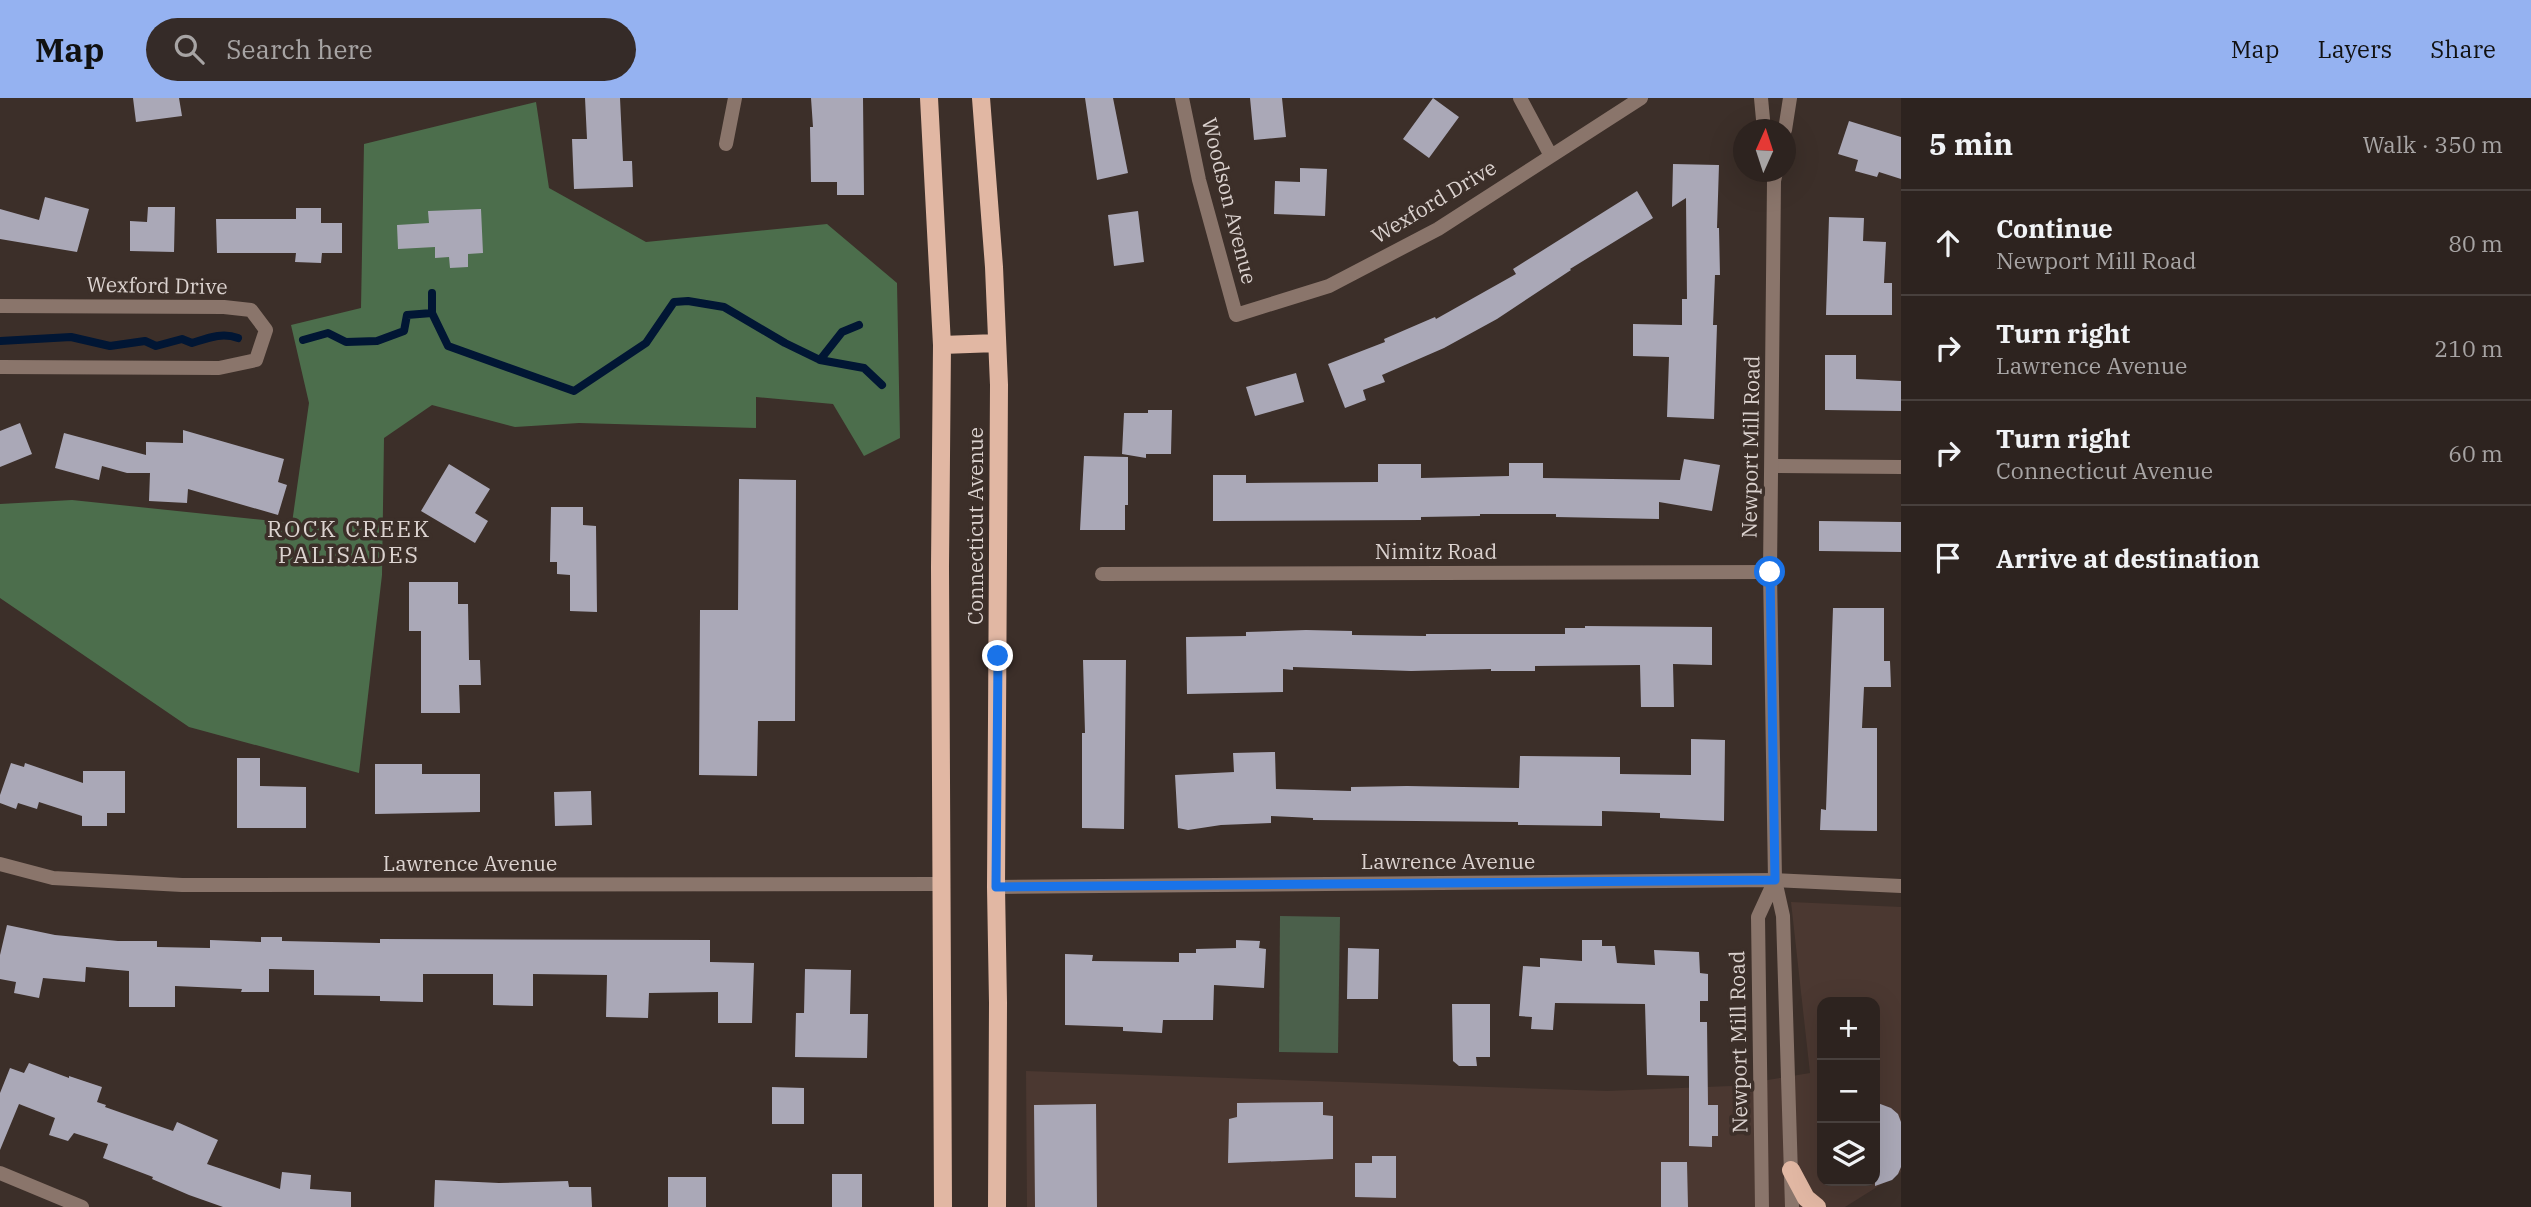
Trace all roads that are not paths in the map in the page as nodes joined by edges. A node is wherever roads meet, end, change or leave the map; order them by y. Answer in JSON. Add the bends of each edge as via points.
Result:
{"nodes":[{"id":1,"x":735,"y":98,"type":"edge"},
{"id":2,"x":929,"y":98,"type":"edge"},
{"id":3,"x":981,"y":98,"type":"edge"},
{"id":4,"x":1182,"y":98,"type":"edge"},
{"id":5,"x":1520,"y":98,"type":"edge"},
{"id":6,"x":1641,"y":98,"type":"edge"},
{"id":7,"x":1761,"y":98,"type":"edge"},
{"id":8,"x":1790,"y":98,"type":"edge"},
{"id":9,"x":1762,"y":119,"type":"edge"},
{"id":10,"x":1787,"y":119,"type":"edge"},
{"id":11,"x":726,"y":144,"type":"dead end"},
{"id":12,"x":1551,"y":156,"type":"junction"},
{"id":13,"x":1774,"y":182,"type":"edge"},
{"id":14,"x":0,"y":306,"type":"edge"},
{"id":15,"x":1236,"y":315,"type":"joint"},
{"id":16,"x":997,"y":343,"type":"junction"},
{"id":17,"x":942,"y":345,"type":"junction"},
{"id":18,"x":0,"y":367,"type":"edge"},
{"id":19,"x":1772,"y":466,"type":"junction"},
{"id":20,"x":1901,"y":467,"type":"edge"},
{"id":21,"x":1770,"y":572,"type":"junction"},
{"id":22,"x":1102,"y":574,"type":"dead end"},
{"id":23,"x":0,"y":864,"type":"edge"},
{"id":24,"x":1775,"y":880,"type":"junction"},
{"id":25,"x":942,"y":884,"type":"junction"},
{"id":26,"x":1901,"y":886,"type":"edge"},
{"id":27,"x":996,"y":887,"type":"junction"},
{"id":28,"x":1791,"y":1170,"type":"junction"},
{"id":29,"x":0,"y":1173,"type":"edge"},
{"id":30,"x":82,"y":1207,"type":"edge"},
{"id":31,"x":943,"y":1207,"type":"edge"},
{"id":32,"x":997,"y":1207,"type":"edge"},
{"id":33,"x":1762,"y":1207,"type":"edge"},
{"id":34,"x":1792,"y":1207,"type":"edge"},
{"id":35,"x":1817,"y":1207,"type":"edge"}],
"edges":[{"from":1,"to":11,"type":"street"},
{"from":2,"to":17,"type":"main road","name":"Connecticut Avenue"},
{"from":3,"to":16,"type":"main road","name":"Connecticut Avenue"},
{"from":4,"to":15,"type":"street","name":"Woodson Avenue"},
{"from":5,"to":12,"type":"street"},
{"from":6,"to":12,"type":"street","name":"Wexford Drive"},
{"from":7,"to":9,"type":"street"},
{"from":8,"to":10,"type":"street"},
{"from":12,"to":15,"type":"street","name":"Wexford Drive","via":[[1438,229],[1329,286]]},
{"from":13,"to":19,"type":"street","name":"Newport Mill Road"},
{"from":14,"to":18,"type":"street","name":"Wexford Drive","via":[[223,307],[251,310],[266,330],[256,360],[219,368]]},
{"from":16,"to":17,"type":"main road"},
{"from":16,"to":27,"type":"main road","name":"Connecticut Avenue"},
{"from":17,"to":25,"type":"main road","name":"Connecticut Avenue"},
{"from":19,"to":20,"type":"street"},
{"from":19,"to":21,"type":"street","name":"Newport Mill Road"},
{"from":21,"to":22,"type":"street","name":"Nimitz Road"},
{"from":21,"to":24,"type":"street","name":"Newport Mill Road"},
{"from":23,"to":25,"type":"street","name":"Lawrence Avenue","via":[[53,878],[182,885]]},
{"from":24,"to":26,"type":"street","name":"Lawrence Avenue"},
{"from":24,"to":27,"type":"street","name":"Lawrence Avenue"},
{"from":24,"to":28,"type":"street","name":"Newport Mill Road","via":[[1783,916]]},
{"from":24,"to":33,"type":"street","name":"Newport Mill Road","via":[[1759,917]]},
{"from":25,"to":31,"type":"main road","name":"Connecticut Avenue"},
{"from":27,"to":32,"type":"main road","name":"Connecticut Avenue"},
{"from":28,"to":34,"type":"street","name":"Newport Mill Road"},
{"from":28,"to":35,"type":"main road","via":[[1806,1198]]},
{"from":29,"to":30,"type":"street"}]}
